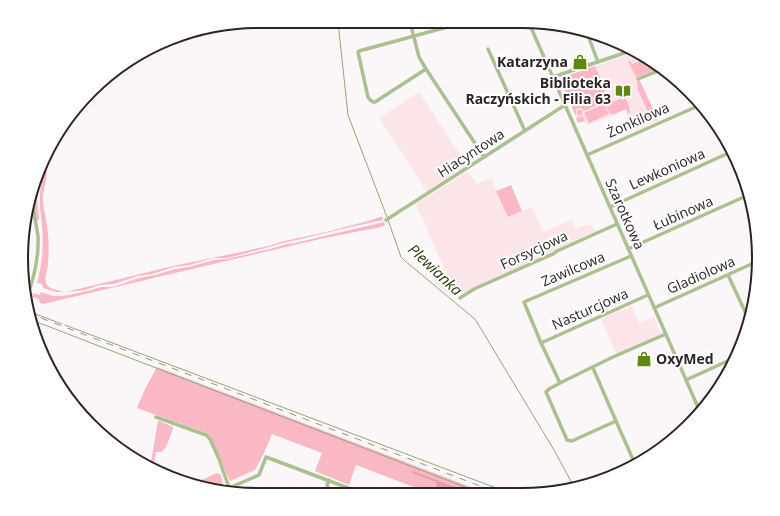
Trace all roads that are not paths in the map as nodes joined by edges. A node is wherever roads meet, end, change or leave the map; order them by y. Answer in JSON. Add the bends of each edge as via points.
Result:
{"nodes":[{"id":1,"x":411,"y":28,"type":"edge"},
{"id":2,"x":446,"y":28,"type":"edge"},
{"id":3,"x":531,"y":28,"type":"edge"},
{"id":4,"x":413,"y":36,"type":"junction"},
{"id":5,"x":589,"y":38,"type":"edge"},
{"id":6,"x":488,"y":49,"type":"dead end"},
{"id":7,"x":625,"y":53,"type":"edge"},
{"id":8,"x":598,"y":62,"type":"junction"},
{"id":9,"x":426,"y":69,"type":"junction"},
{"id":10,"x":656,"y":72,"type":"edge"},
{"id":11,"x":553,"y":78,"type":"junction"},
{"id":12,"x":638,"y":79,"type":"dead end"},
{"id":13,"x":565,"y":105,"type":"junction"},
{"id":14,"x":696,"y":107,"type":"edge"},
{"id":15,"x":525,"y":131,"type":"junction"},
{"id":16,"x":727,"y":154,"type":"edge"},
{"id":17,"x":587,"y":155,"type":"junction"},
{"id":18,"x":484,"y":157,"type":"junction"},
{"id":19,"x":744,"y":197,"type":"edge"},
{"id":20,"x":34,"y":207,"type":"edge"},
{"id":21,"x":610,"y":207,"type":"junction"},
{"id":22,"x":388,"y":220,"type":"dead end"},
{"id":23,"x":617,"y":224,"type":"junction"},
{"id":24,"x":628,"y":249,"type":"junction"},
{"id":25,"x":631,"y":256,"type":"junction"},
{"id":26,"x":752,"y":264,"type":"edge"},
{"id":27,"x":728,"y":274,"type":"junction"},
{"id":28,"x":30,"y":288,"type":"edge"},
{"id":29,"x":648,"y":295,"type":"junction"},
{"id":30,"x":460,"y":298,"type":"dead end"},
{"id":31,"x":654,"y":308,"type":"junction"},
{"id":32,"x":745,"y":312,"type":"edge"},
{"id":33,"x":666,"y":334,"type":"junction"},
{"id":34,"x":541,"y":343,"type":"junction"},
{"id":35,"x":727,"y":361,"type":"edge"},
{"id":36,"x":593,"y":368,"type":"junction"},
{"id":37,"x":686,"y":380,"type":"junction"},
{"id":38,"x":560,"y":383,"type":"junction"},
{"id":39,"x":697,"y":407,"type":"edge"},
{"id":40,"x":156,"y":417,"type":"dead end"},
{"id":41,"x":616,"y":421,"type":"junction"},
{"id":42,"x":633,"y":459,"type":"edge"},
{"id":43,"x":329,"y":480,"type":"junction"},
{"id":44,"x":228,"y":486,"type":"edge"},
{"id":45,"x":232,"y":487,"type":"edge"},
{"id":46,"x":328,"y":488,"type":"edge"},
{"id":47,"x":349,"y":488,"type":"edge"}],
"edges":[{"from":1,"to":4,"type":"street"},
{"from":2,"to":4,"type":"street"},
{"from":3,"to":11,"type":"street","name":"Szarotkowa"},
{"from":4,"to":9,"type":"street","via":[[419,57]]},
{"from":4,"to":9,"type":"street","via":[[358,51],[369,99],[375,102]]},
{"from":5,"to":8,"type":"street"},
{"from":6,"to":15,"type":"street"},
{"from":7,"to":8,"type":"street"},
{"from":8,"to":11,"type":"street"},
{"from":9,"to":18,"type":"street"},
{"from":10,"to":12,"type":"street"},
{"from":11,"to":13,"type":"street","name":"Szarotkowa"},
{"from":13,"to":15,"type":"street","name":"Hiacyntowa"},
{"from":13,"to":17,"type":"street","name":"Szarotkowa"},
{"from":14,"to":17,"type":"street","name":"Żonkilowa"},
{"from":15,"to":18,"type":"street","name":"Hiacyntowa"},
{"from":16,"to":21,"type":"street","name":"Lewkoniowa"},
{"from":17,"to":21,"type":"street","name":"Szarotkowa"},
{"from":18,"to":22,"type":"street","name":"Hiacyntowa"},
{"from":19,"to":24,"type":"street","name":"Łubinowa"},
{"from":20,"to":28,"type":"street","via":[[38,253]]},
{"from":21,"to":23,"type":"street","name":"Szarotkowa"},
{"from":23,"to":24,"type":"street","name":"Szarotkowa"},
{"from":23,"to":30,"type":"street","name":"Forsycjowa","via":[[474,289]]},
{"from":24,"to":25,"type":"street","name":"Szarotkowa"},
{"from":25,"to":29,"type":"street","name":"Szarotkowa"},
{"from":25,"to":34,"type":"street","name":"Zawilcowa","via":[[524,302]]},
{"from":26,"to":27,"type":"street","name":"Gladiolowa"},
{"from":27,"to":31,"type":"street","name":"Gladiolowa"},
{"from":27,"to":32,"type":"street"},
{"from":29,"to":31,"type":"street","name":"Szarotkowa"},
{"from":29,"to":34,"type":"street","name":"Nasturcjowa"},
{"from":31,"to":33,"type":"street","name":"Szarotkowa"},
{"from":33,"to":36,"type":"street"},
{"from":33,"to":37,"type":"street","name":"Szarotkowa"},
{"from":34,"to":38,"type":"street"},
{"from":35,"to":37,"type":"street"},
{"from":36,"to":38,"type":"street"},
{"from":36,"to":41,"type":"street"},
{"from":37,"to":39,"type":"street","name":"Szarotkowa"},
{"from":38,"to":41,"type":"street","via":[[546,392],[567,440],[572,441]]},
{"from":40,"to":44,"type":"street","via":[[206,435],[219,459]]},
{"from":41,"to":42,"type":"street"},
{"from":43,"to":45,"type":"street","via":[[266,457],[259,475]]},
{"from":43,"to":46,"type":"street"},
{"from":43,"to":47,"type":"street"}]}
